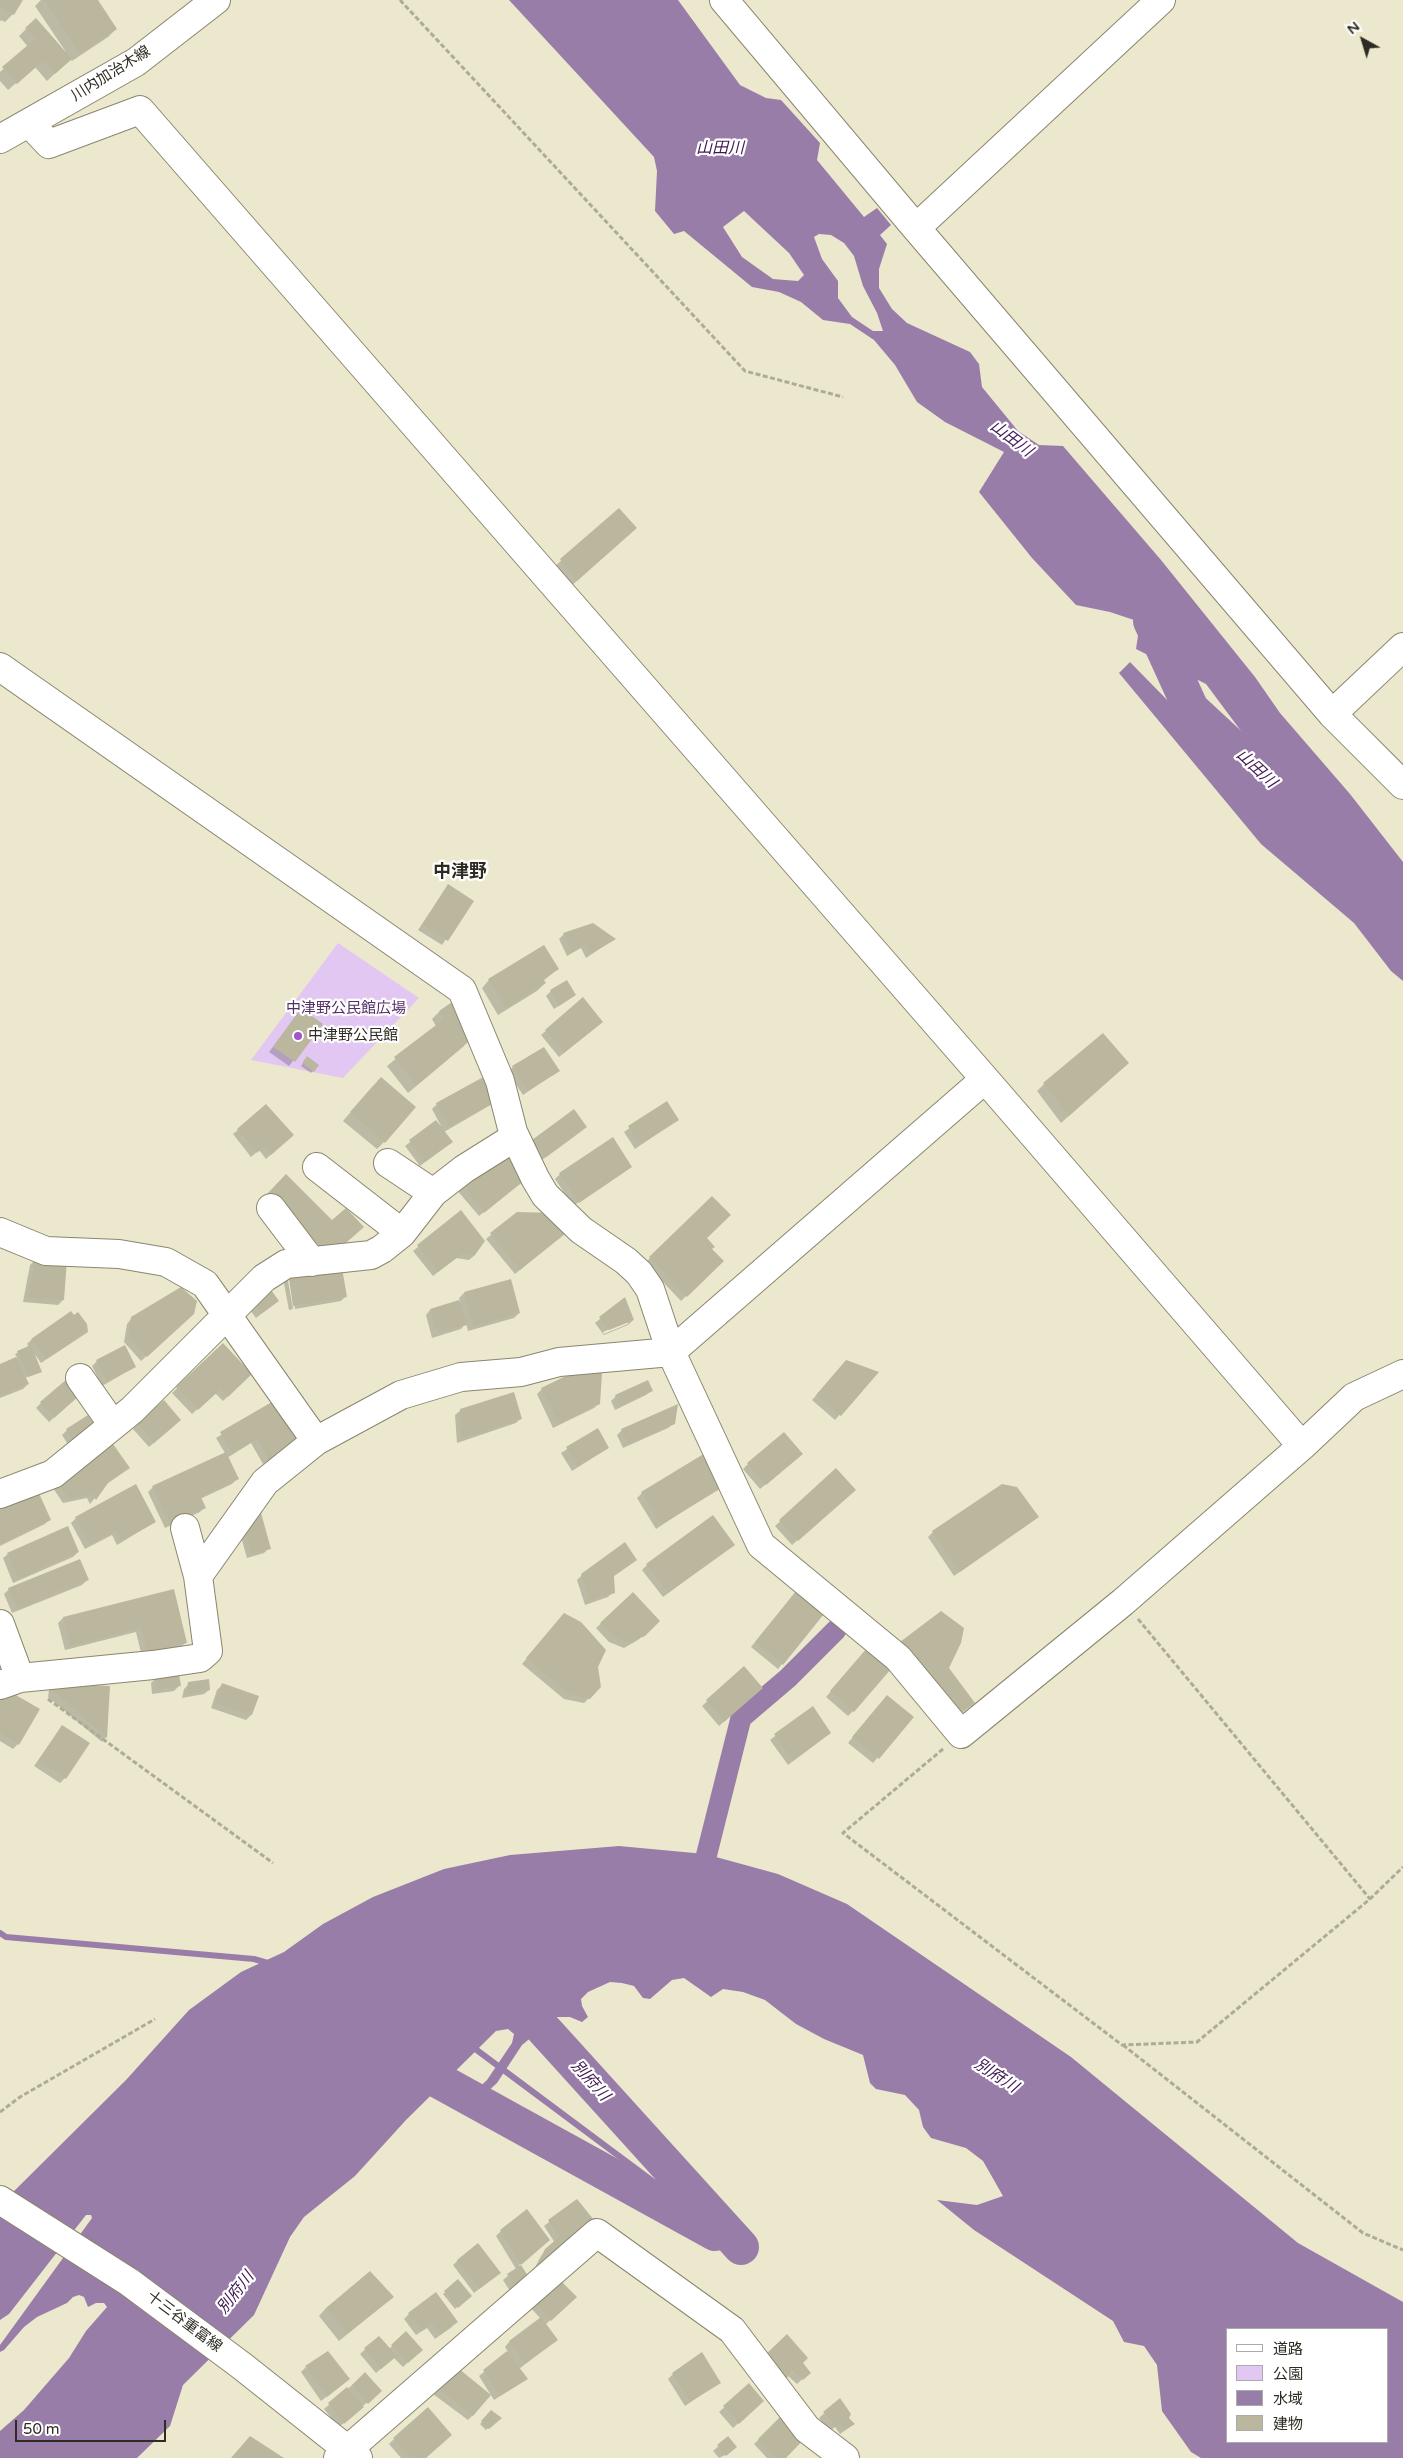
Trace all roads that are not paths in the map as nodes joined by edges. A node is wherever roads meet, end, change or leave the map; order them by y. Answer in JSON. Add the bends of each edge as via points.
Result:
{"nodes":[{"id":1,"x":216,"y":0,"type":"edge"},
{"id":2,"x":1161,"y":0,"type":"edge"},
{"id":3,"x":736,"y":5,"type":"edge"},
{"id":4,"x":30,"y":124,"type":"junction"},
{"id":5,"x":0,"y":139,"type":"edge"},
{"id":6,"x":916,"y":228,"type":"junction"},
{"id":7,"x":1403,"y":647,"type":"edge"},
{"id":8,"x":0,"y":667,"type":"edge"},
{"id":9,"x":1332,"y":714,"type":"junction"},
{"id":10,"x":1403,"y":785,"type":"edge"},
{"id":11,"x":985,"y":1078,"type":"junction"},
{"id":12,"x":516,"y":1137,"type":"junction"},
{"id":13,"x":388,"y":1163,"type":"dead end"},
{"id":14,"x":317,"y":1167,"type":"dead end"},
{"id":15,"x":433,"y":1193,"type":"junction"},
{"id":16,"x":271,"y":1208,"type":"dead end"},
{"id":17,"x":0,"y":1232,"type":"edge"},
{"id":18,"x":402,"y":1233,"type":"junction"},
{"id":19,"x":312,"y":1262,"type":"junction"},
{"id":20,"x":227,"y":1315,"type":"junction"},
{"id":21,"x":671,"y":1352,"type":"junction"},
{"id":22,"x":1403,"y":1374,"type":"edge"},
{"id":23,"x":80,"y":1378,"type":"dead end"},
{"id":24,"x":113,"y":1425,"type":"junction"},
{"id":25,"x":316,"y":1441,"type":"junction"},
{"id":26,"x":1302,"y":1446,"type":"junction"},
{"id":27,"x":0,"y":1494,"type":"edge"},
{"id":28,"x":185,"y":1528,"type":"dead end"},
{"id":29,"x":198,"y":1576,"type":"junction"},
{"id":30,"x":0,"y":1624,"type":"edge"},
{"id":31,"x":10,"y":1682,"type":"edge"},
{"id":32,"x":0,"y":2200,"type":"edge"},
{"id":33,"x":348,"y":2455,"type":"edge"},
{"id":34,"x":844,"y":2458,"type":"edge"}],
"edges":[{"from":1,"to":4,"type":"street","name":"川内加治木線","via":[[136,62]]},
{"from":2,"to":6,"type":"street"},
{"from":3,"to":6,"type":"street"},
{"from":4,"to":5,"type":"street","name":"川内加治木線"},
{"from":4,"to":11,"type":"street","via":[[49,144],[140,110]]},
{"from":6,"to":9,"type":"street"},
{"from":7,"to":9,"type":"street"},
{"from":8,"to":12,"type":"street","via":[[462,990],[500,1081]]},
{"from":9,"to":10,"type":"street"},
{"from":11,"to":21,"type":"street"},
{"from":11,"to":26,"type":"street"},
{"from":12,"to":15,"type":"street","via":[[464,1169]]},
{"from":12,"to":21,"type":"street","via":[[545,1195],[581,1230],[639,1273],[650,1289]]},
{"from":13,"to":15,"type":"street"},
{"from":14,"to":18,"type":"street"},
{"from":15,"to":18,"type":"street"},
{"from":16,"to":19,"type":"street"},
{"from":17,"to":20,"type":"street","via":[[46,1251],[119,1254],[166,1262],[205,1284]]},
{"from":18,"to":19,"type":"street","via":[[370,1255]]},
{"from":19,"to":20,"type":"street","via":[[286,1264],[264,1278]]},
{"from":20,"to":24,"type":"street"},
{"from":20,"to":25,"type":"street"},
{"from":21,"to":25,"type":"street","via":[[559,1362],[521,1372],[461,1377],[401,1395]]},
{"from":21,"to":26,"type":"street","via":[[761,1546],[898,1658],[961,1734],[1123,1602]]},
{"from":22,"to":26,"type":"street","via":[[1354,1397]]},
{"from":23,"to":24,"type":"street"},
{"from":24,"to":27,"type":"street","via":[[53,1474]]},
{"from":25,"to":29,"type":"street","via":[[264,1482]]},
{"from":28,"to":29,"type":"street"},
{"from":29,"to":31,"type":"street","via":[[208,1651],[200,1658]]},
{"from":30,"to":31,"type":"street"},
{"from":32,"to":33,"type":"street","name":"十三谷重富線","via":[[130,2282],[242,2366]]},
{"from":33,"to":34,"type":"street","via":[[596,2234],[732,2330],[807,2429]]}]}
